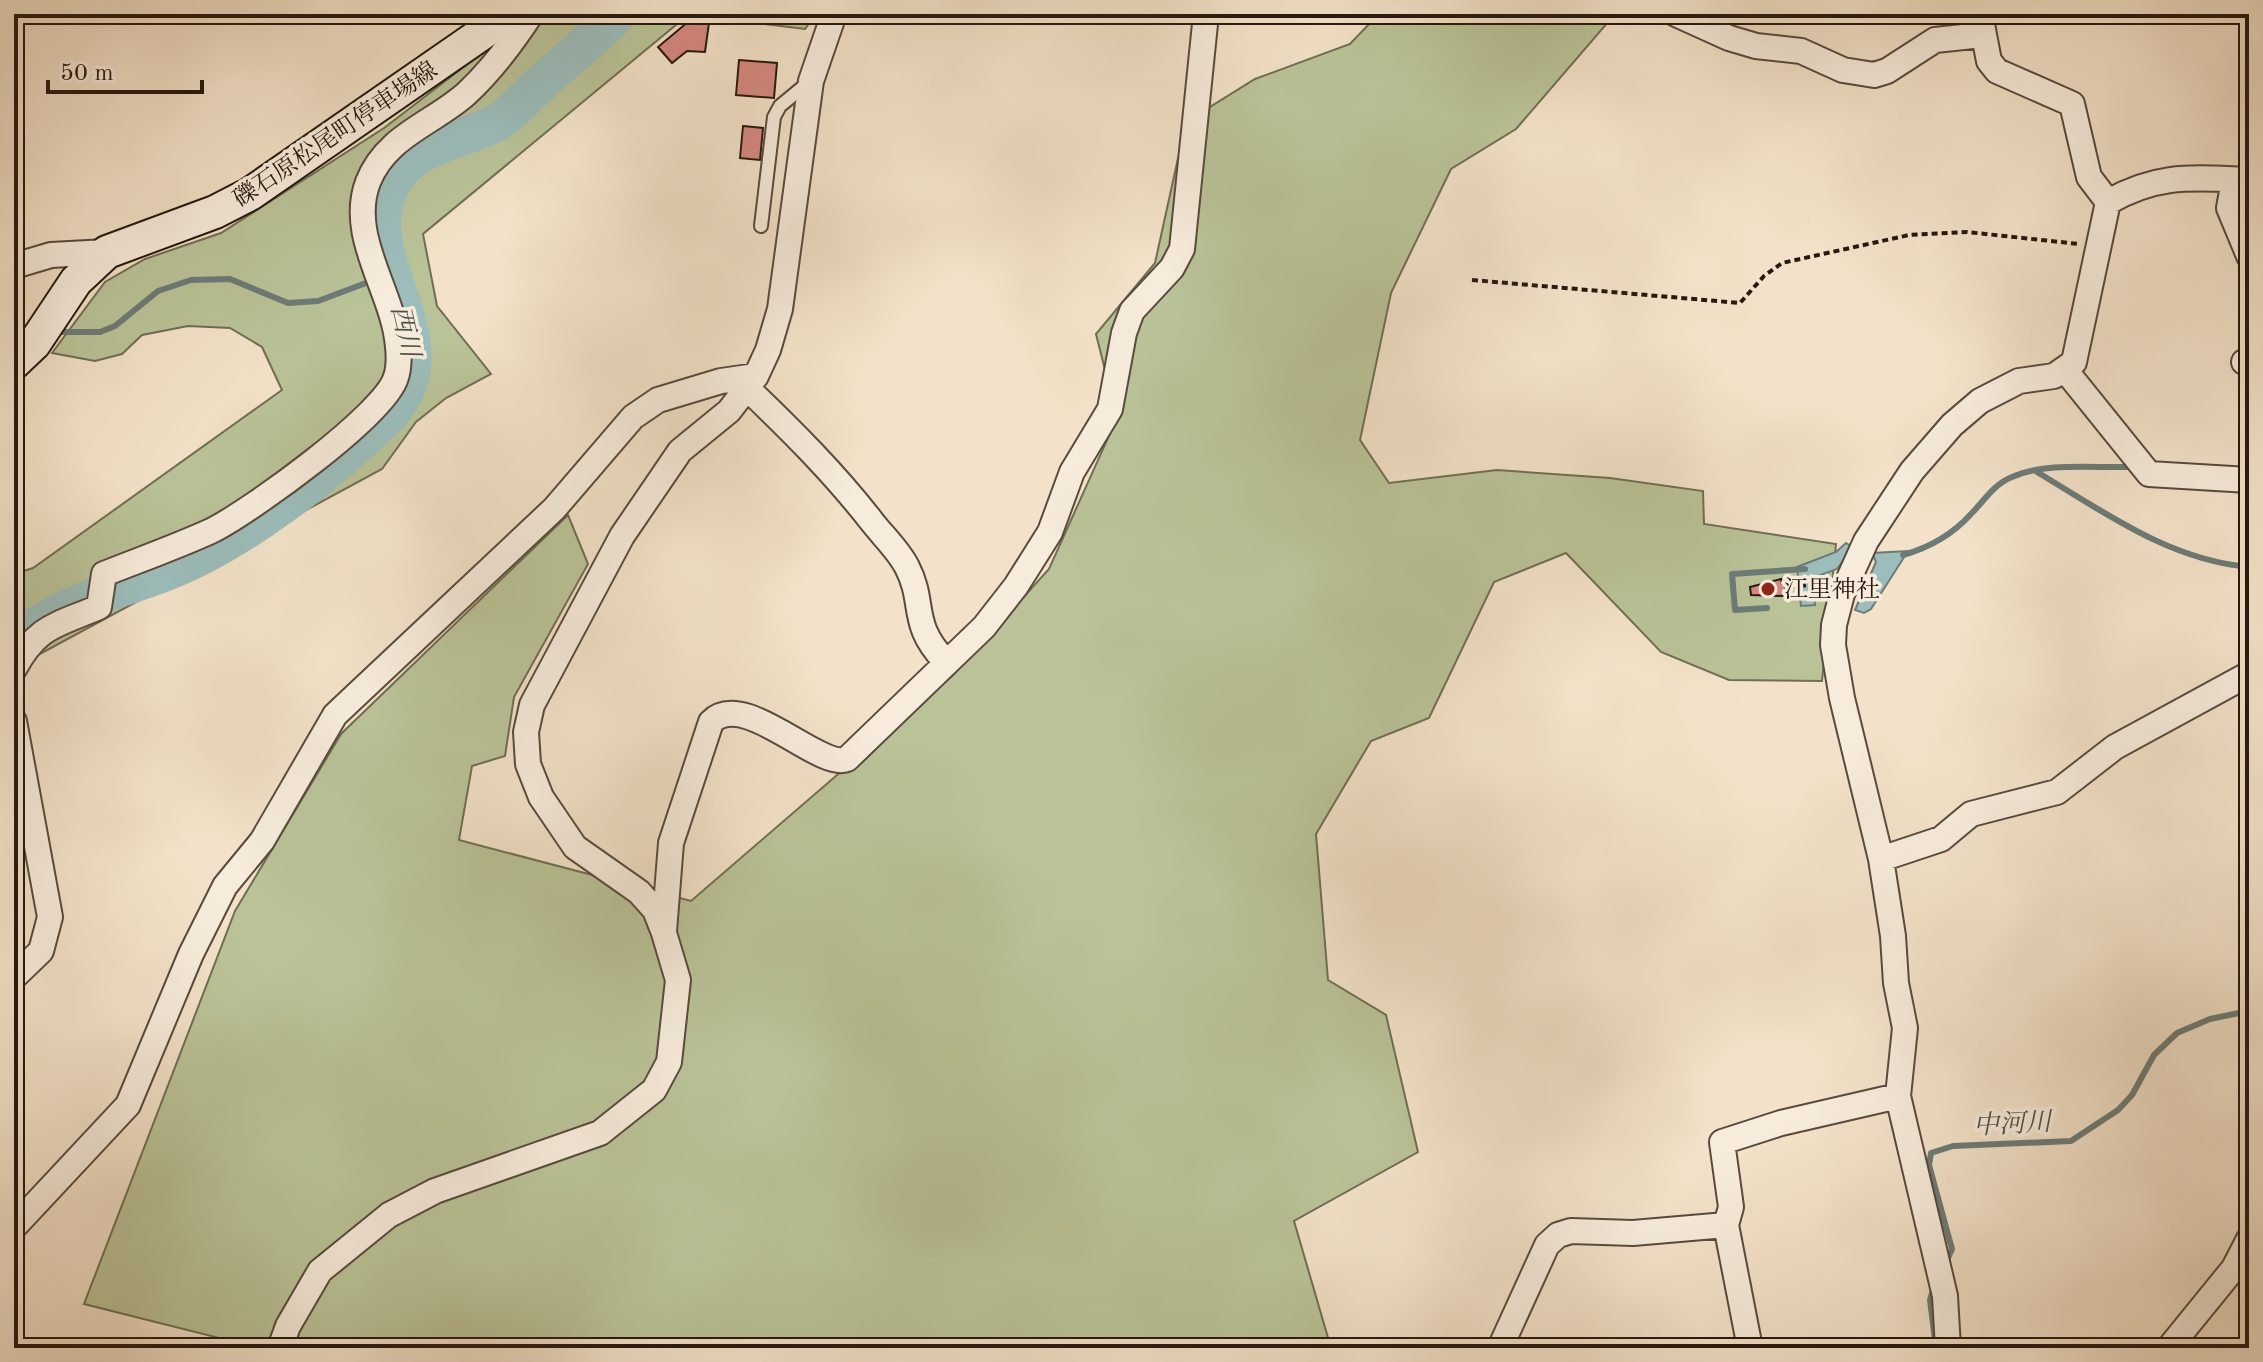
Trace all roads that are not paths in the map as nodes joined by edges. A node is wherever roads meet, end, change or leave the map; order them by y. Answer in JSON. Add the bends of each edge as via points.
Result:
{"nodes":[{"id":1,"x":510,"y":14,"type":"edge"},
{"id":2,"x":531,"y":14,"type":"edge"},
{"id":3,"x":834,"y":14,"type":"edge"},
{"id":4,"x":1206,"y":14,"type":"edge"},
{"id":5,"x":1676,"y":14,"type":"edge"},
{"id":6,"x":1981,"y":24,"type":"edge"},
{"id":7,"x":811,"y":81,"type":"junction"},
{"id":8,"x":2242,"y":180,"type":"edge"},
{"id":9,"x":2108,"y":202,"type":"junction"},
{"id":10,"x":761,"y":226,"type":"dead end"},
{"id":11,"x":107,"y":252,"type":"junction"},
{"id":12,"x":2249,"y":256,"type":"edge"},
{"id":13,"x":14,"y":266,"type":"edge"},
{"id":14,"x":33,"y":342,"type":"edge"},
{"id":15,"x":2066,"y":371,"type":"junction"},
{"id":16,"x":752,"y":382,"type":"junction"},
{"id":17,"x":2249,"y":480,"type":"edge"},
{"id":18,"x":945,"y":661,"type":"junction"},
{"id":19,"x":14,"y":669,"type":"edge"},
{"id":20,"x":2249,"y":674,"type":"edge"},
{"id":21,"x":14,"y":721,"type":"edge"},
{"id":22,"x":19,"y":789,"type":"edge"},
{"id":23,"x":1881,"y":859,"type":"junction"},
{"id":24,"x":664,"y":933,"type":"junction"},
{"id":25,"x":14,"y":977,"type":"edge"},
{"id":26,"x":1898,"y":1096,"type":"junction"},
{"id":27,"x":1726,"y":1225,"type":"junction"},
{"id":28,"x":14,"y":1227,"type":"edge"},
{"id":29,"x":2249,"y":1239,"type":"edge"},
{"id":30,"x":280,"y":1348,"type":"edge"},
{"id":31,"x":1500,"y":1348,"type":"edge"},
{"id":32,"x":1750,"y":1348,"type":"edge"},
{"id":33,"x":1948,"y":1348,"type":"edge"},
{"id":34,"x":2169,"y":1348,"type":"edge"}],
"edges":[{"from":1,"to":11,"type":"main road","name":"礫石原松尾町停車場線","via":[[250,194]]},
{"from":2,"to":19,"type":"street","via":[[506,53],[464,95],[397,139],[368,181],[364,229],[398,346],[396,378],[355,429],[213,530],[104,574],[99,607],[42,632],[29,642]]},
{"from":3,"to":7,"type":"street"},
{"from":4,"to":18,"type":"street","via":[[1182,249],[1172,268],[1132,311],[1110,409],[1072,472],[1050,532],[992,617]]},
{"from":5,"to":6,"type":"street","via":[[1729,38],[1801,51],[1843,70],[1874,75],[1935,40]]},
{"from":6,"to":9,"type":"street","via":[[1989,61],[1997,71],[2072,104],[2089,177]]},
{"from":7,"to":10,"type":"lane","via":[[774,117]]},
{"from":7,"to":16,"type":"street","via":[[780,309]]},
{"from":8,"to":9,"type":"street","via":[[2160,179]]},
{"from":8,"to":12,"type":"street","via":[[2229,208]]},
{"from":9,"to":15,"type":"street","via":[[2074,362]]},
{"from":11,"to":13,"type":"street","via":[[51,255]]},
{"from":11,"to":14,"type":"main road","name":"礫石原松尾町停車場線","via":[[76,281]]},
{"from":15,"to":17,"type":"street","via":[[2149,474]]},
{"from":15,"to":23,"type":"street","via":[[2019,381],[1980,401],[1952,425],[1904,483],[1866,541],[1842,594],[1833,645]]},
{"from":16,"to":18,"type":"street","via":[[899,555],[912,581],[921,628]]},
{"from":16,"to":24,"type":"street","via":[[729,411],[680,451],[622,536],[532,705],[526,732],[528,764],[541,797],[575,847],[639,892],[655,910]]},
{"from":16,"to":28,"type":"street","via":[[721,381],[658,400],[633,417],[554,509],[335,715],[262,841],[225,886],[128,1105]]},
{"from":18,"to":24,"type":"street","via":[[842,762],[734,713],[717,716],[671,843]]},
{"from":20,"to":23,"type":"street","via":[[2115,747],[2068,786],[1971,814],[1941,839]]},
{"from":21,"to":22,"type":"street"},
{"from":22,"to":25,"type":"street","via":[[50,917],[41,951]]},
{"from":23,"to":26,"type":"street","via":[[1905,1028]]},
{"from":24,"to":30,"type":"street","via":[[678,980],[669,1062],[654,1090],[600,1133],[435,1191],[389,1215],[320,1271]]},
{"from":26,"to":27,"type":"street","via":[[1722,1142],[1731,1207]]},
{"from":26,"to":33,"type":"street","via":[[1941,1277]]},
{"from":27,"to":31,"type":"street","via":[[1558,1235],[1547,1245]]},
{"from":27,"to":32,"type":"street"},
{"from":29,"to":34,"type":"street","via":[[2234,1268]]}]}
